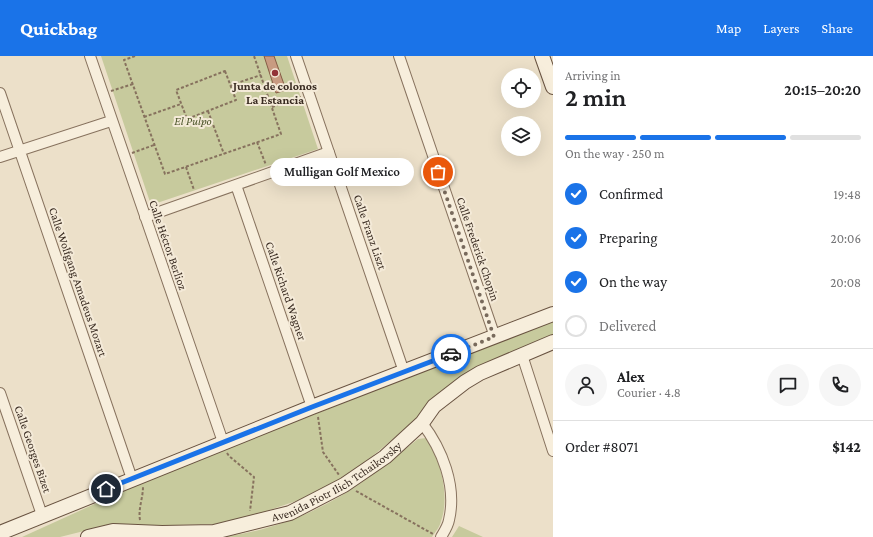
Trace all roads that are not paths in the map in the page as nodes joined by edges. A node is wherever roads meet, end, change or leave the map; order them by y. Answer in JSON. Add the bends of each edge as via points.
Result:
{"nodes":[{"id":1,"x":90,"y":56,"type":"edge"},
{"id":2,"x":296,"y":56,"type":"edge"},
{"id":3,"x":399,"y":56,"type":"edge"},
{"id":4,"x":542,"y":56,"type":"edge"},
{"id":5,"x":553,"y":87,"type":"edge"},
{"id":6,"x":0,"y":93,"type":"edge"},
{"id":7,"x":111,"y":121,"type":"junction"},
{"id":8,"x":20,"y":151,"type":"junction"},
{"id":9,"x":329,"y":152,"type":"junction"},
{"id":10,"x":0,"y":157,"type":"edge"},
{"id":11,"x":236,"y":184,"type":"junction"},
{"id":12,"x":144,"y":217,"type":"junction"},
{"id":13,"x":553,"y":314,"type":"edge"},
{"id":14,"x":494,"y":337,"type":"junction"},
{"id":15,"x":553,"y":342,"type":"edge"},
{"id":16,"x":522,"y":355,"type":"junction"},
{"id":17,"x":404,"y":372,"type":"junction"},
{"id":18,"x":0,"y":392,"type":"edge"},
{"id":19,"x":312,"y":407,"type":"junction"},
{"id":20,"x":422,"y":423,"type":"junction"},
{"id":21,"x":223,"y":442,"type":"junction"},
{"id":22,"x":553,"y":451,"type":"edge"},
{"id":23,"x":136,"y":477,"type":"junction"},
{"id":24,"x":42,"y":515,"type":"junction"},
{"id":25,"x":0,"y":533,"type":"edge"},
{"id":26,"x":163,"y":535,"type":"edge"},
{"id":27,"x":88,"y":537,"type":"edge"},
{"id":28,"x":441,"y":537,"type":"edge"}],
"edges":[{"from":1,"to":7,"type":"street","name":"Calle Héctor Berlioz"},
{"from":2,"to":9,"type":"street","name":"Calle Franz Liszt"},
{"from":3,"to":14,"type":"street","name":"Calle Frederick Chopin"},
{"from":4,"to":5,"type":"street"},
{"from":6,"to":8,"type":"street","name":"Calle Wolfgang Amadeus Mozart"},
{"from":7,"to":8,"type":"street"},
{"from":7,"to":12,"type":"street","name":"Calle Héctor Berlioz"},
{"from":8,"to":10,"type":"street"},
{"from":8,"to":23,"type":"street","name":"Calle Wolfgang Amadeus Mozart"},
{"from":9,"to":11,"type":"street"},
{"from":9,"to":17,"type":"street","name":"Calle Franz Liszt"},
{"from":11,"to":12,"type":"street"},
{"from":11,"to":19,"type":"street","name":"Calle Richard Wagner"},
{"from":12,"to":21,"type":"street","name":"Calle Héctor Berlioz"},
{"from":13,"to":14,"type":"street"},
{"from":14,"to":17,"type":"street"},
{"from":15,"to":16,"type":"street","name":"Avenida Piotr Ilich Tchaikovsky"},
{"from":16,"to":20,"type":"street","name":"Avenida Piotr Ilich Tchaikovsky","via":[[465,382],[434,406]]},
{"from":16,"to":22,"type":"street"},
{"from":17,"to":19,"type":"street"},
{"from":18,"to":24,"type":"street","name":"Calle Georges Bizet"},
{"from":19,"to":21,"type":"street"},
{"from":20,"to":26,"type":"street","name":"Avenida Piotr Ilich Tchaikovsky","via":[[385,456],[344,484],[290,513],[214,532]]},
{"from":20,"to":28,"type":"street","via":[[433,437],[442,456],[449,481],[449,521]]},
{"from":21,"to":23,"type":"street"},
{"from":23,"to":24,"type":"street"},
{"from":24,"to":25,"type":"street"},
{"from":26,"to":27,"type":"street","name":"Avenida Piotr Ilich Tchaikovsky","via":[[113,531]]}]}
